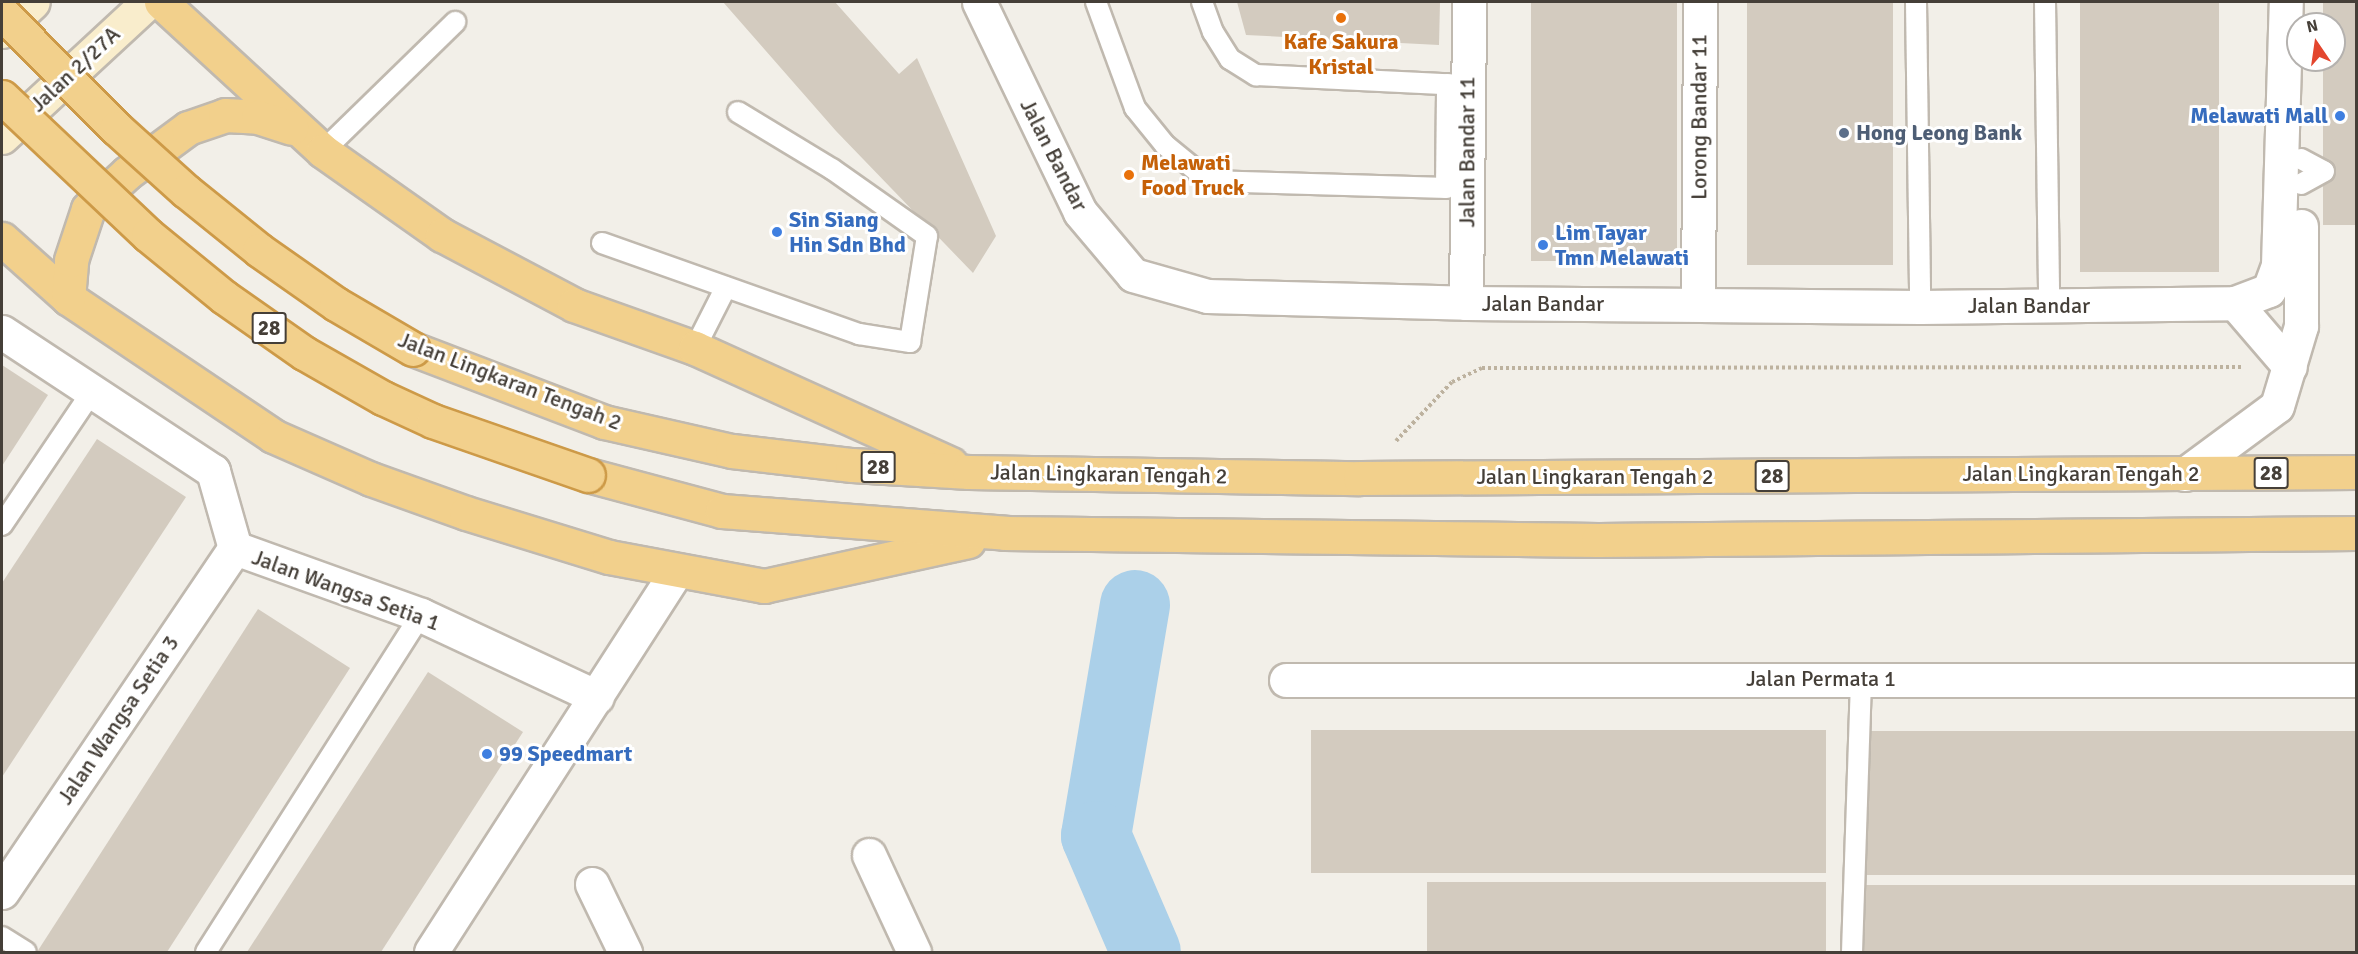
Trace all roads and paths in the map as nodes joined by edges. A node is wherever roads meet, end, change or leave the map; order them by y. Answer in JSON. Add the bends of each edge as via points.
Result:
{"nodes":[{"id":1,"x":33,"y":2,"type":"edge"},
{"id":2,"x":148,"y":2,"type":"edge"},
{"id":3,"x":161,"y":2,"type":"edge"},
{"id":4,"x":979,"y":2,"type":"edge"},
{"id":5,"x":1096,"y":2,"type":"edge"},
{"id":6,"x":1202,"y":2,"type":"edge"},
{"id":7,"x":1468,"y":2,"type":"edge"},
{"id":8,"x":1700,"y":2,"type":"edge"},
{"id":9,"x":1916,"y":2,"type":"edge"},
{"id":10,"x":2045,"y":2,"type":"edge"},
{"id":11,"x":2,"y":13,"type":"edge"},
{"id":12,"x":455,"y":22,"type":"dead end"},
{"id":13,"x":2,"y":31,"type":"edge"},
{"id":14,"x":2290,"y":72,"type":"edge"},
{"id":15,"x":2295,"y":72,"type":"edge"},
{"id":16,"x":1457,"y":85,"type":"junction"},
{"id":17,"x":2,"y":97,"type":"edge"},
{"id":18,"x":738,"y":112,"type":"dead end"},
{"id":19,"x":2,"y":137,"type":"edge"},
{"id":20,"x":313,"y":142,"type":"junction"},
{"id":21,"x":2,"y":238,"type":"edge"},
{"id":22,"x":602,"y":243,"type":"dead end"},
{"id":23,"x":726,"y":287,"type":"junction"},
{"id":24,"x":68,"y":298,"type":"junction"},
{"id":25,"x":1466,"y":303,"type":"junction"},
{"id":26,"x":2235,"y":303,"type":"junction"},
{"id":27,"x":1698,"y":304,"type":"junction"},
{"id":28,"x":2049,"y":306,"type":"junction"},
{"id":29,"x":1920,"y":307,"type":"junction"},
{"id":30,"x":2,"y":332,"type":"edge"},
{"id":31,"x":695,"y":348,"type":"junction"},
{"id":32,"x":2290,"y":368,"type":"junction"},
{"id":33,"x":93,"y":390,"type":"junction"},
{"id":34,"x":969,"y":472,"type":"junction"},
{"id":35,"x":2356,"y":472,"type":"edge"},
{"id":36,"x":2185,"y":474,"type":"junction"},
{"id":37,"x":1360,"y":478,"type":"junction"},
{"id":38,"x":2,"y":525,"type":"edge"},
{"id":39,"x":1005,"y":533,"type":"junction"},
{"id":40,"x":2356,"y":533,"type":"edge"},
{"id":41,"x":234,"y":548,"type":"junction"},
{"id":42,"x":677,"y":570,"type":"junction"},
{"id":43,"x":421,"y":615,"type":"junction"},
{"id":44,"x":1861,"y":679,"type":"junction"},
{"id":45,"x":1286,"y":680,"type":"dead end"},
{"id":46,"x":2356,"y":680,"type":"edge"},
{"id":47,"x":597,"y":697,"type":"junction"},
{"id":48,"x":869,"y":855,"type":"dead end"},
{"id":49,"x":592,"y":884,"type":"dead end"},
{"id":50,"x":2,"y":892,"type":"edge"},
{"id":51,"x":2,"y":937,"type":"edge"},
{"id":52,"x":26,"y":952,"type":"edge"},
{"id":53,"x":206,"y":952,"type":"edge"},
{"id":54,"x":431,"y":952,"type":"edge"},
{"id":55,"x":625,"y":952,"type":"edge"},
{"id":56,"x":915,"y":952,"type":"edge"},
{"id":57,"x":1852,"y":952,"type":"edge"}],
"edges":[{"from":1,"to":13,"type":"main road"},
{"from":2,"to":19,"type":"main road","name":"Jalan 2/27A"},
{"from":3,"to":20,"type":"highway"},
{"from":4,"to":25,"type":"street","name":"Jalan Bandar","via":[[1080,212],[1133,275],[1207,296]]},
{"from":5,"to":16,"type":"lane","via":[[1135,108],[1165,145],[1209,181],[1446,188]]},
{"from":6,"to":16,"type":"lane","via":[[1213,32],[1230,59],[1256,75]]},
{"from":7,"to":16,"type":"street","name":"Jalan Bandar 11"},
{"from":8,"to":27,"type":"street","name":"Lorong Bandar 11"},
{"from":9,"to":29,"type":"lane"},
{"from":10,"to":28,"type":"lane"},
{"from":11,"to":34,"type":"highway","name":"Jalan Lingkaran Tengah 2","number":"28","bridge":true,"via":[[116,128],[195,198],[336,304],[413,349],[604,422],[732,451],[852,465]]},
{"from":12,"to":20,"type":"lane"},
{"from":14,"to":26,"type":"street","name":"Jalan Bandar","via":[[2278,265],[2269,290]]},
{"from":15,"to":32,"type":"street","via":[[2301,124],[2301,326]]},
{"from":16,"to":25,"type":"street","name":"Jalan Bandar 11"},
{"from":17,"to":39,"type":"highway","number":"28","bridge":true,"via":[[148,235],[224,297],[304,353],[433,421],[588,475],[722,511]]},
{"from":18,"to":23,"type":"lane","via":[[832,169],[927,236],[910,342],[859,334]]},
{"from":20,"to":24,"type":"highway","via":[[258,117],[225,115],[188,128],[126,173],[88,209],[71,260]]},
{"from":20,"to":31,"type":"highway","via":[[442,236],[574,305]]},
{"from":21,"to":24,"type":"highway"},
{"from":22,"to":23,"type":"lane"},
{"from":23,"to":31,"type":"lane"},
{"from":24,"to":42,"type":"highway","via":[[273,436],[370,479],[466,513],[609,557]]},
{"from":25,"to":27,"type":"street","name":"Jalan Bandar"},
{"from":26,"to":28,"type":"street","name":"Jalan Bandar"},
{"from":26,"to":32,"type":"street"},
{"from":27,"to":29,"type":"street","name":"Jalan Bandar"},
{"from":28,"to":29,"type":"street","name":"Jalan Bandar"},
{"from":30,"to":33,"type":"street","name":"Jalan Wangsa Setia 1"},
{"from":31,"to":34,"type":"highway"},
{"from":32,"to":36,"type":"street","via":[[2277,406]]},
{"from":32,"to":37,"type":"path","via":[[1482,368],[1452,382]]},
{"from":33,"to":38,"type":"lane"},
{"from":33,"to":41,"type":"street","name":"Jalan Wangsa Setia 1","via":[[213,471]]},
{"from":34,"to":37,"type":"highway","name":"Jalan Lingkaran Tengah 2","number":"28"},
{"from":35,"to":36,"type":"highway","name":"Jalan Lingkaran Tengah 2","number":"28"},
{"from":36,"to":37,"type":"highway","name":"Jalan Lingkaran Tengah 2","number":"28"},
{"from":39,"to":40,"type":"highway","number":"28","via":[[1610,540]]},
{"from":39,"to":42,"type":"highway","via":[[764,586]]},
{"from":41,"to":43,"type":"street","name":"Jalan Wangsa Setia 1"},
{"from":41,"to":50,"type":"street","name":"Jalan Wangsa Setia 3"},
{"from":42,"to":47,"type":"street"},
{"from":43,"to":47,"type":"street","name":"Jalan Wangsa Setia 1"},
{"from":43,"to":53,"type":"lane"},
{"from":44,"to":45,"type":"street","name":"Jalan Permata 1"},
{"from":44,"to":46,"type":"street","name":"Jalan Permata 1"},
{"from":44,"to":57,"type":"lane"},
{"from":47,"to":54,"type":"street"},
{"from":48,"to":56,"type":"street"},
{"from":49,"to":55,"type":"street"},
{"from":51,"to":52,"type":"lane"}]}
